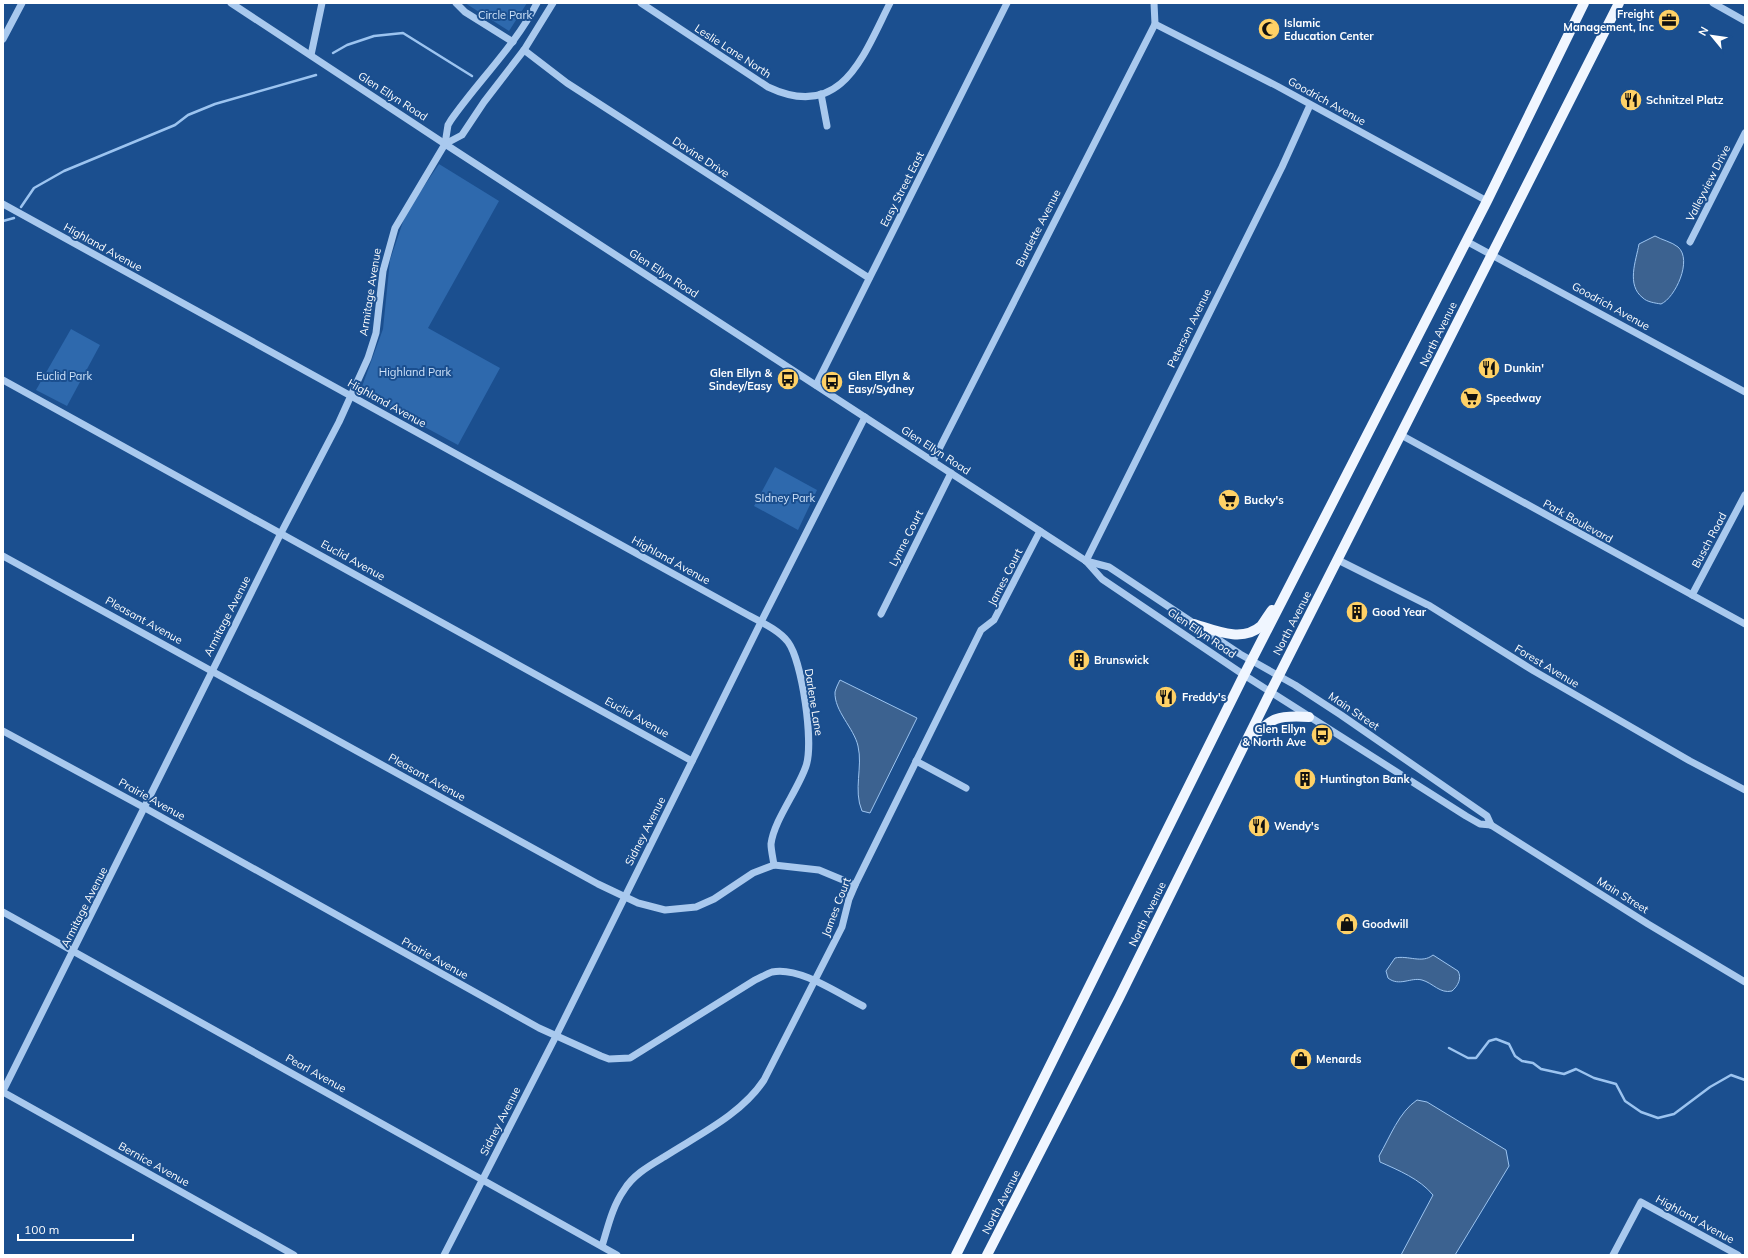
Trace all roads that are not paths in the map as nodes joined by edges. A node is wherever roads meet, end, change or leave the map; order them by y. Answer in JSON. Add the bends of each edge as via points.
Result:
{"nodes":[{"id":1,"x":22,"y":3,"type":"edge"},
{"id":2,"x":231,"y":3,"type":"edge"},
{"id":3,"x":322,"y":3,"type":"edge"},
{"id":4,"x":456,"y":3,"type":"edge"},
{"id":5,"x":538,"y":3,"type":"edge"},
{"id":6,"x":553,"y":3,"type":"edge"},
{"id":7,"x":641,"y":3,"type":"edge"},
{"id":8,"x":890,"y":3,"type":"edge"},
{"id":9,"x":1007,"y":3,"type":"edge"},
{"id":10,"x":1154,"y":3,"type":"edge"},
{"id":11,"x":1584,"y":3,"type":"edge"},
{"id":12,"x":1619,"y":3,"type":"edge"},
{"id":13,"x":1713,"y":3,"type":"edge"},
{"id":14,"x":1745,"y":21,"type":"edge"},
{"id":15,"x":1155,"y":24,"type":"junction"},
{"id":16,"x":3,"y":39,"type":"edge"},
{"id":17,"x":513,"y":42,"type":"junction"},
{"id":18,"x":524,"y":50,"type":"junction"},
{"id":19,"x":311,"y":55,"type":"junction"},
{"id":20,"x":821,"y":94,"type":"junction"},
{"id":21,"x":1310,"y":105,"type":"junction"},
{"id":22,"x":827,"y":126,"type":"dead end"},
{"id":23,"x":1745,"y":133,"type":"edge"},
{"id":24,"x":445,"y":144,"type":"junction"},
{"id":25,"x":1487,"y":201,"type":"junction"},
{"id":26,"x":3,"y":204,"type":"edge"},
{"id":27,"x":1466,"y":241,"type":"junction"},
{"id":28,"x":1690,"y":242,"type":"dead end"},
{"id":29,"x":1492,"y":254,"type":"junction"},
{"id":30,"x":869,"y":278,"type":"junction"},
{"id":31,"x":3,"y":380,"type":"edge"},
{"id":32,"x":816,"y":385,"type":"junction"},
{"id":33,"x":1745,"y":392,"type":"edge"},
{"id":34,"x":350,"y":395,"type":"junction"},
{"id":35,"x":865,"y":417,"type":"junction"},
{"id":36,"x":1401,"y":435,"type":"junction"},
{"id":37,"x":933,"y":460,"type":"junction"},
{"id":38,"x":951,"y":473,"type":"junction"},
{"id":39,"x":1745,"y":495,"type":"edge"},
{"id":40,"x":1040,"y":531,"type":"junction"},
{"id":41,"x":281,"y":533,"type":"junction"},
{"id":42,"x":3,"y":556,"type":"edge"},
{"id":43,"x":1338,"y":560,"type":"junction"},
{"id":44,"x":1086,"y":561,"type":"junction"},
{"id":45,"x":1301,"y":563,"type":"junction"},
{"id":46,"x":1692,"y":595,"type":"junction"},
{"id":47,"x":881,"y":614,"type":"dead end"},
{"id":48,"x":761,"y":622,"type":"junction"},
{"id":49,"x":1194,"y":624,"type":"junction"},
{"id":50,"x":1745,"y":624,"type":"edge"},
{"id":51,"x":1252,"y":661,"type":"junction"},
{"id":52,"x":212,"y":670,"type":"junction"},
{"id":53,"x":1244,"y":675,"type":"junction"},
{"id":54,"x":1279,"y":676,"type":"junction"},
{"id":55,"x":1271,"y":691,"type":"junction"},
{"id":56,"x":1309,"y":717,"type":"junction"},
{"id":57,"x":3,"y":731,"type":"edge"},
{"id":58,"x":692,"y":761,"type":"junction"},
{"id":59,"x":916,"y":761,"type":"junction"},
{"id":60,"x":1235,"y":764,"type":"junction"},
{"id":61,"x":966,"y":788,"type":"dead end"},
{"id":62,"x":1745,"y":790,"type":"edge"},
{"id":63,"x":145,"y":808,"type":"junction"},
{"id":64,"x":1491,"y":824,"type":"junction"},
{"id":65,"x":774,"y":865,"type":"junction"},
{"id":66,"x":855,"y":885,"type":"junction"},
{"id":67,"x":624,"y":896,"type":"junction"},
{"id":68,"x":3,"y":912,"type":"edge"},
{"id":69,"x":74,"y":951,"type":"junction"},
{"id":70,"x":815,"y":981,"type":"junction"},
{"id":71,"x":1745,"y":982,"type":"edge"},
{"id":72,"x":863,"y":1006,"type":"dead end"},
{"id":73,"x":556,"y":1036,"type":"junction"},
{"id":74,"x":3,"y":1092,"type":"edge"},
{"id":75,"x":482,"y":1178,"type":"junction"},
{"id":76,"x":602,"y":1246,"type":"junction"},
{"id":77,"x":294,"y":1255,"type":"edge"},
{"id":78,"x":444,"y":1255,"type":"edge"},
{"id":79,"x":617,"y":1255,"type":"edge"},
{"id":80,"x":956,"y":1255,"type":"edge"},
{"id":81,"x":987,"y":1255,"type":"edge"},
{"id":82,"x":1613,"y":1255,"type":"edge"},
{"id":83,"x":1738,"y":1255,"type":"edge"}],
"edges":[{"from":1,"to":16,"type":"street"},
{"from":2,"to":19,"type":"street","name":"Glen Ellyn Road"},
{"from":3,"to":19,"type":"street"},
{"from":4,"to":17,"type":"street","via":[[465,12]]},
{"from":5,"to":17,"type":"street","name":"Armitage Avenue"},
{"from":6,"to":18,"type":"street"},
{"from":7,"to":20,"type":"street","name":"Leslie Lane North","via":[[768,87],[790,96]]},
{"from":8,"to":20,"type":"street","via":[[851,75],[838,86]]},
{"from":9,"to":30,"type":"street","name":"Easy Street East"},
{"from":10,"to":15,"type":"street","name":"Burdette Avenue"},
{"from":11,"to":25,"type":"main road","name":"North Avenue"},
{"from":12,"to":29,"type":"main road","name":"North Avenue"},
{"from":13,"to":14,"type":"street"},
{"from":15,"to":21,"type":"street","name":"Goodrich Avenue"},
{"from":15,"to":37,"type":"street","name":"Burdette Avenue"},
{"from":17,"to":24,"type":"street","name":"Armitage Avenue","via":[[472,90],[448,125]]},
{"from":18,"to":24,"type":"street","via":[[462,135]]},
{"from":18,"to":30,"type":"street","name":"Davine Drive","via":[[567,83]]},
{"from":19,"to":24,"type":"street","name":"Glen Ellyn Road"},
{"from":20,"to":22,"type":"street"},
{"from":21,"to":25,"type":"street","name":"Goodrich Avenue"},
{"from":21,"to":44,"type":"street","name":"Peterson Avenue","via":[[1282,167]]},
{"from":23,"to":28,"type":"street","name":"Valleyview Drive"},
{"from":24,"to":32,"type":"street","name":"Glen Ellyn Road"},
{"from":24,"to":34,"type":"street","name":"Armitage Avenue","via":[[395,228],[383,271],[376,333],[368,358]]},
{"from":25,"to":27,"type":"main road","name":"North Avenue"},
{"from":26,"to":34,"type":"street","name":"Highland Avenue"},
{"from":27,"to":29,"type":"street","name":"Goodrich Avenue"},
{"from":27,"to":45,"type":"main road","name":"North Avenue"},
{"from":29,"to":33,"type":"street","name":"Goodrich Avenue"},
{"from":29,"to":36,"type":"main road","name":"North Avenue"},
{"from":30,"to":32,"type":"street","name":"Easy Street East"},
{"from":31,"to":41,"type":"street","name":"Euclid Avenue"},
{"from":32,"to":35,"type":"street","name":"Glen Ellyn Road"},
{"from":34,"to":41,"type":"street","name":"Armitage Avenue","via":[[340,422]]},
{"from":34,"to":48,"type":"street","name":"Highland Avenue"},
{"from":35,"to":37,"type":"street","name":"Glen Ellyn Road"},
{"from":35,"to":48,"type":"street","name":"Sidney Avenue"},
{"from":36,"to":43,"type":"main road","name":"North Avenue"},
{"from":36,"to":46,"type":"street","name":"Park Boulevard"},
{"from":37,"to":38,"type":"street","name":"Glen Ellyn Road"},
{"from":38,"to":40,"type":"street","name":"Glen Ellyn Road"},
{"from":38,"to":47,"type":"street","name":"Lynne Court"},
{"from":39,"to":46,"type":"street","name":"Busch Road"},
{"from":40,"to":44,"type":"street","name":"Glen Ellyn Road"},
{"from":40,"to":59,"type":"street","name":"James Court","via":[[994,620],[981,630]]},
{"from":41,"to":52,"type":"street","name":"Armitage Avenue"},
{"from":41,"to":58,"type":"street","name":"Euclid Avenue"},
{"from":42,"to":52,"type":"street","name":"Pleasant Avenue"},
{"from":43,"to":54,"type":"main road","name":"North Avenue"},
{"from":43,"to":62,"type":"street","name":"Forest Avenue","via":[[1430,606],[1541,675]]},
{"from":44,"to":49,"type":"street","name":"Glen Ellyn Road","via":[[1109,567]]},
{"from":44,"to":53,"type":"street","name":"Glen Ellyn Road","via":[[1102,579]]},
{"from":45,"to":49,"type":"main road","via":[[1260,626],[1246,634],[1228,634]]},
{"from":45,"to":51,"type":"main road","name":"North Avenue"},
{"from":46,"to":50,"type":"street","name":"Park Boulevard"},
{"from":48,"to":58,"type":"street","name":"Sidney Avenue"},
{"from":48,"to":65,"type":"street","name":"Darlene Lane","via":[[780,634],[795,655],[809,734],[806,766],[775,830],[771,844]]},
{"from":49,"to":51,"type":"street","name":"Glen Ellyn Road"},
{"from":51,"to":53,"type":"main road","name":"North Avenue"},
{"from":51,"to":54,"type":"street","name":"Glen Ellyn Road"},
{"from":52,"to":63,"type":"street","name":"Armitage Avenue"},
{"from":52,"to":67,"type":"street","name":"Pleasant Avenue"},
{"from":53,"to":55,"type":"street","name":"Glen Ellyn Road"},
{"from":53,"to":80,"type":"main road","name":"North Avenue"},
{"from":54,"to":55,"type":"main road","name":"North Avenue"},
{"from":54,"to":64,"type":"street","name":"Main Street","via":[[1341,715],[1487,816]]},
{"from":55,"to":56,"type":"street","name":"Main Street"},
{"from":55,"to":60,"type":"main road","name":"North Avenue"},
{"from":56,"to":60,"type":"main road","via":[[1278,716],[1266,723]]},
{"from":56,"to":64,"type":"street","name":"Main Street","via":[[1480,824]]},
{"from":57,"to":63,"type":"street","name":"Prairie Avenue"},
{"from":58,"to":67,"type":"street","name":"Sidney Avenue"},
{"from":59,"to":61,"type":"street"},
{"from":59,"to":66,"type":"street","name":"James Court"},
{"from":60,"to":81,"type":"main road","name":"North Avenue"},
{"from":63,"to":69,"type":"street","name":"Armitage Avenue"},
{"from":63,"to":73,"type":"street","name":"Prairie Avenue"},
{"from":64,"to":71,"type":"street","name":"Main Street","via":[[1620,907]]},
{"from":65,"to":66,"type":"street","name":"Pleasant Avenue","via":[[819,870]]},
{"from":65,"to":67,"type":"street","name":"Pleasant Avenue","via":[[753,873],[714,899],[696,907],[678,910],[658,908]]},
{"from":66,"to":70,"type":"street","name":"James Court","via":[[842,927]]},
{"from":67,"to":73,"type":"street","name":"Sidney Avenue"},
{"from":68,"to":69,"type":"street","name":"Pearl Avenue"},
{"from":69,"to":74,"type":"street","name":"Armitage Avenue"},
{"from":69,"to":75,"type":"street","name":"Pearl Avenue"},
{"from":70,"to":72,"type":"street","name":"Prairie Avenue"},
{"from":70,"to":73,"type":"street","name":"Prairie Avenue","via":[[797,974],[772,972],[630,1058],[609,1059]]},
{"from":70,"to":76,"type":"street","name":"James Court","via":[[756,1093],[733,1113],[629,1182],[615,1205]]},
{"from":73,"to":75,"type":"street","name":"Sidney Avenue"},
{"from":74,"to":77,"type":"street","name":"Bernice Avenue"},
{"from":75,"to":76,"type":"street","name":"Pearl Avenue"},
{"from":75,"to":78,"type":"street","name":"Sidney Avenue"},
{"from":76,"to":79,"type":"street","name":"Pearl Avenue"},
{"from":82,"to":83,"type":"street","name":"Highland Avenue","via":[[1641,1202]]}]}
